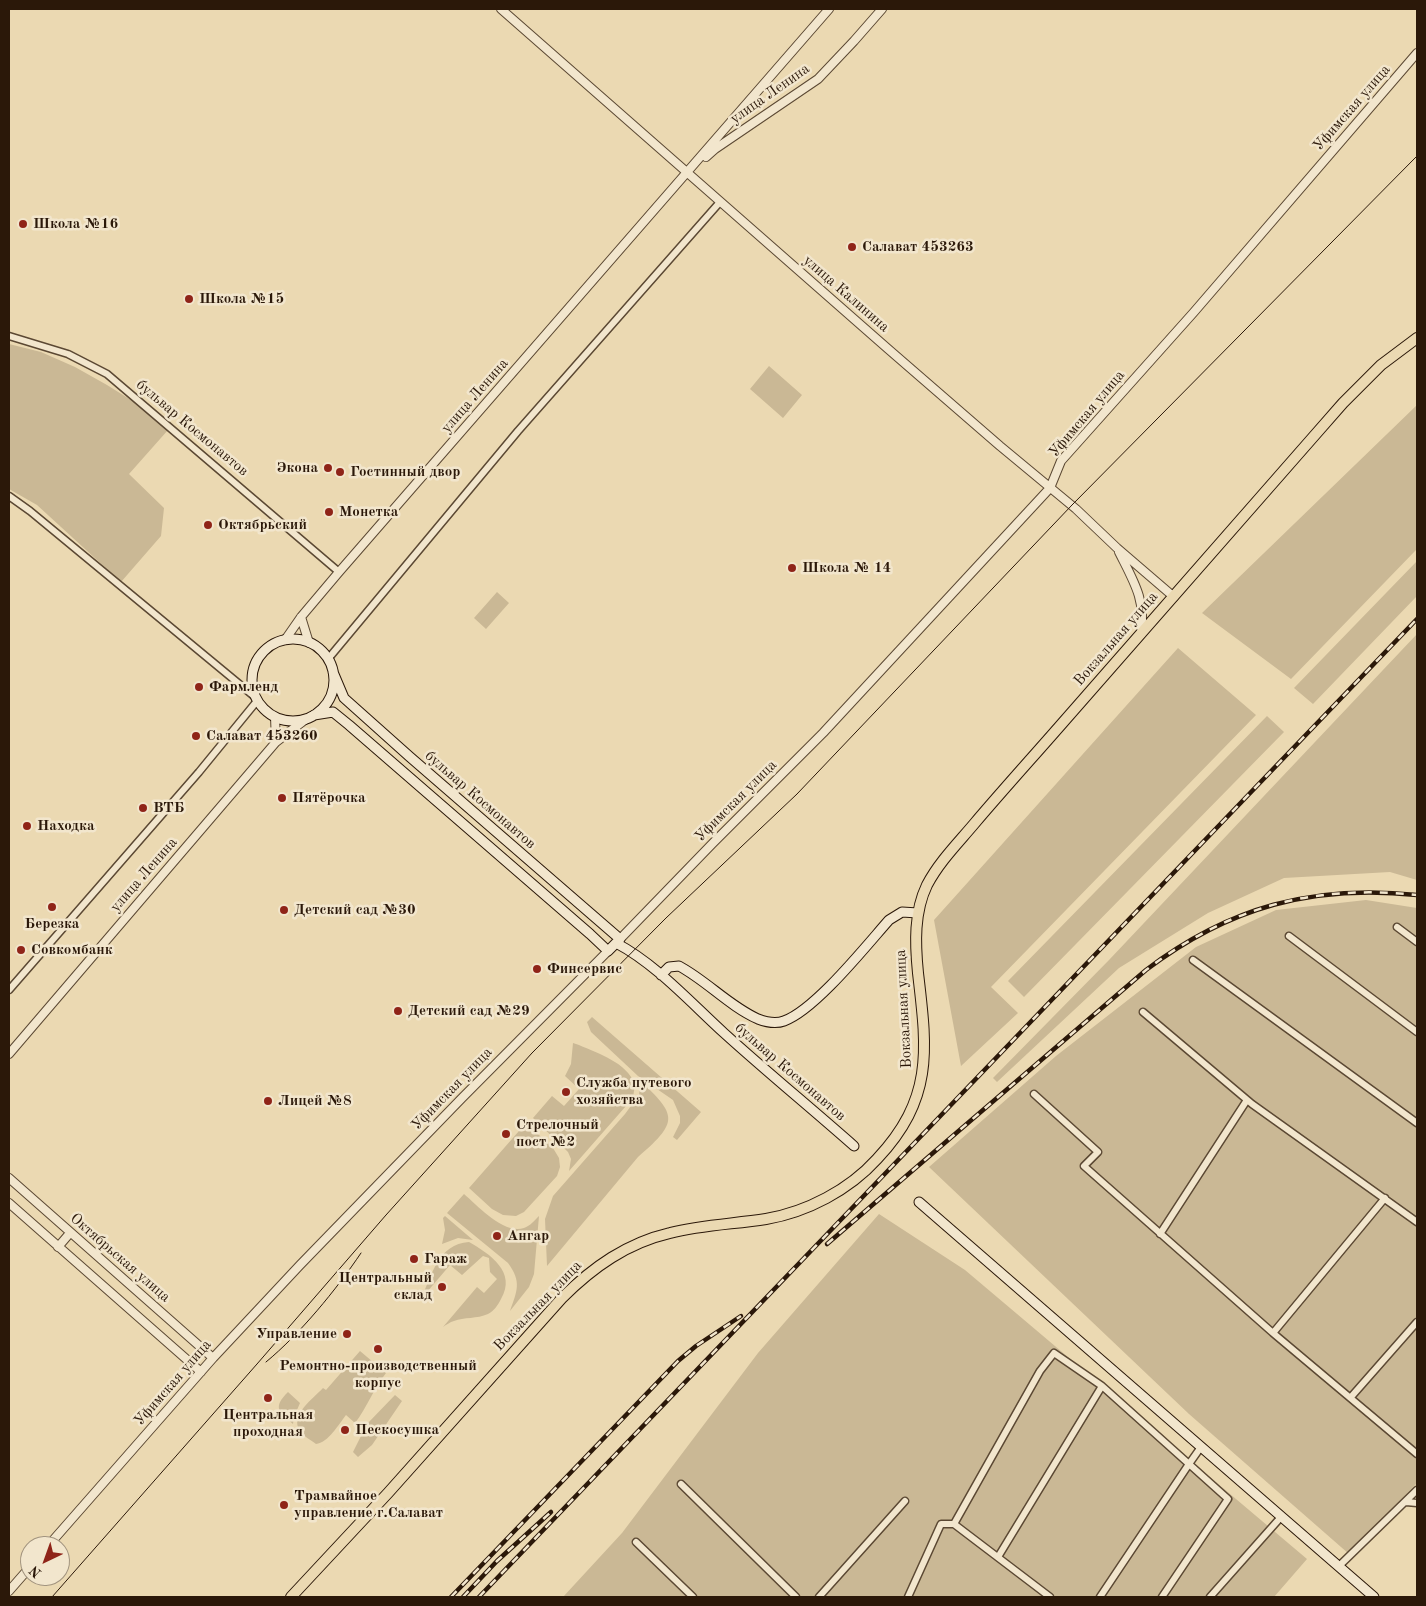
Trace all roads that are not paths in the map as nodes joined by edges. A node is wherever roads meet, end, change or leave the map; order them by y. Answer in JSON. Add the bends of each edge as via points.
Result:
{"nodes":[{"id":1,"x":502,"y":9,"type":"edge"},
{"id":2,"x":830,"y":9,"type":"edge"},
{"id":3,"x":882,"y":9,"type":"edge"},
{"id":4,"x":1417,"y":52,"type":"edge"},
{"id":5,"x":687,"y":173,"type":"junction"},
{"id":6,"x":720,"y":202,"type":"junction"},
{"id":7,"x":9,"y":336,"type":"edge"},
{"id":8,"x":1417,"y":338,"type":"edge"},
{"id":9,"x":1050,"y":488,"type":"junction"},
{"id":10,"x":9,"y":496,"type":"edge"},
{"id":11,"x":1117,"y":548,"type":"junction"},
{"id":12,"x":339,"y":572,"type":"junction"},
{"id":13,"x":1174,"y":597,"type":"junction"},
{"id":14,"x":301,"y":617,"type":"junction"},
{"id":15,"x":1141,"y":634,"type":"junction"},
{"id":16,"x":285,"y":640,"type":"junction"},
{"id":17,"x":309,"y":643,"type":"junction"},
{"id":18,"x":328,"y":660,"type":"junction"},
{"id":19,"x":333,"y":672,"type":"junction"},
{"id":20,"x":256,"y":699,"type":"junction"},
{"id":21,"x":310,"y":717,"type":"junction"},
{"id":22,"x":275,"y":718,"type":"junction"},
{"id":23,"x":276,"y":742,"type":"junction"},
{"id":24,"x":918,"y":913,"type":"junction"},
{"id":25,"x":1397,"y":927,"type":"dead end"},
{"id":26,"x":1289,"y":936,"type":"dead end"},
{"id":27,"x":618,"y":941,"type":"junction"},
{"id":28,"x":1417,"y":942,"type":"edge"},
{"id":29,"x":608,"y":951,"type":"junction"},
{"id":30,"x":1193,"y":960,"type":"dead end"},
{"id":31,"x":660,"y":975,"type":"junction"},
{"id":32,"x":9,"y":990,"type":"edge"},
{"id":33,"x":1142,"y":1012,"type":"dead end"},
{"id":34,"x":1417,"y":1032,"type":"edge"},
{"id":35,"x":9,"y":1054,"type":"edge"},
{"id":36,"x":1034,"y":1094,"type":"dead end"},
{"id":37,"x":1247,"y":1100,"type":"junction"},
{"id":38,"x":1417,"y":1123,"type":"edge"},
{"id":39,"x":854,"y":1146,"type":"dead end"},
{"id":40,"x":9,"y":1178,"type":"edge"},
{"id":41,"x":1385,"y":1198,"type":"junction"},
{"id":42,"x":919,"y":1202,"type":"dead end"},
{"id":43,"x":9,"y":1203,"type":"edge"},
{"id":44,"x":1417,"y":1222,"type":"edge"},
{"id":45,"x":70,"y":1233,"type":"junction"},
{"id":46,"x":1160,"y":1234,"type":"junction"},
{"id":47,"x":58,"y":1247,"type":"junction"},
{"id":48,"x":1417,"y":1322,"type":"edge"},
{"id":49,"x":1273,"y":1333,"type":"junction"},
{"id":50,"x":213,"y":1358,"type":"junction"},
{"id":51,"x":201,"y":1372,"type":"junction"},
{"id":52,"x":1102,"y":1386,"type":"junction"},
{"id":53,"x":1351,"y":1397,"type":"junction"},
{"id":54,"x":1201,"y":1447,"type":"junction"},
{"id":55,"x":1417,"y":1454,"type":"edge"},
{"id":56,"x":1189,"y":1464,"type":"junction"},
{"id":57,"x":682,"y":1484,"type":"dead end"},
{"id":58,"x":1417,"y":1490,"type":"edge"},
{"id":59,"x":905,"y":1501,"type":"dead end"},
{"id":60,"x":1406,"y":1502,"type":"junction"},
{"id":61,"x":1417,"y":1503,"type":"edge"},
{"id":62,"x":1281,"y":1517,"type":"junction"},
{"id":63,"x":954,"y":1524,"type":"junction"},
{"id":64,"x":57,"y":1536,"type":"edge"},
{"id":65,"x":636,"y":1542,"type":"dead end"},
{"id":66,"x":998,"y":1557,"type":"junction"},
{"id":67,"x":1339,"y":1566,"type":"junction"},
{"id":68,"x":20,"y":1579,"type":"edge"},
{"id":69,"x":9,"y":1592,"type":"edge"},
{"id":70,"x":291,"y":1597,"type":"edge"},
{"id":71,"x":693,"y":1597,"type":"edge"},
{"id":72,"x":796,"y":1597,"type":"edge"},
{"id":73,"x":819,"y":1597,"type":"edge"},
{"id":74,"x":908,"y":1597,"type":"edge"},
{"id":75,"x":1050,"y":1597,"type":"edge"},
{"id":76,"x":1100,"y":1597,"type":"edge"},
{"id":77,"x":1162,"y":1597,"type":"edge"},
{"id":78,"x":1210,"y":1597,"type":"edge"},
{"id":79,"x":1374,"y":1597,"type":"edge"}],
"edges":[{"from":1,"to":5,"type":"street","name":"улица Калинина"},
{"from":2,"to":5,"type":"street","name":"улица Ленина"},
{"from":3,"to":5,"type":"street","name":"улица Ленина","via":[[818,79],[715,149]]},
{"from":4,"to":9,"type":"street","name":"Уфимская улица","via":[[1062,461]]},
{"from":5,"to":6,"type":"street","name":"улица Калинина"},
{"from":5,"to":12,"type":"street","name":"улица Ленина"},
{"from":6,"to":9,"type":"street","name":"улица Калинина"},
{"from":6,"to":18,"type":"street","via":[[518,431]]},
{"from":7,"to":12,"type":"street","name":"бульвар Космонавтов","via":[[68,354],[108,374]]},
{"from":8,"to":13,"type":"main road","name":"Вокзальная улица","via":[[1346,399]]},
{"from":9,"to":11,"type":"street","name":"улица Калинина"},
{"from":9,"to":27,"type":"street","name":"Уфимская улица","via":[[823,733]]},
{"from":10,"to":20,"type":"street"},
{"from":11,"to":13,"type":"street","name":"улица Калинина"},
{"from":11,"to":15,"type":"street","via":[[1135,583],[1142,607]]},
{"from":12,"to":14,"type":"street","name":"улица Ленина"},
{"from":13,"to":15,"type":"main road","name":"Вокзальная улица"},
{"from":14,"to":16,"type":"street","name":"улица Ленина"},
{"from":14,"to":17,"type":"street"},
{"from":15,"to":24,"type":"main road","name":"Вокзальная улица","via":[[944,859],[926,887]]},
{"from":16,"to":17,"type":"main road"},
{"from":16,"to":20,"type":"main road","via":[[268,648],[256,662],[252,679]]},
{"from":17,"to":18,"type":"main road","name":"улица Ленина"},
{"from":18,"to":19,"type":"main road","name":"улица Ленина"},
{"from":19,"to":21,"type":"main road","name":"улица Ленина","via":[[331,697]]},
{"from":19,"to":27,"type":"main road","name":"бульвар Космонавтов","via":[[344,698]]},
{"from":20,"to":22,"type":"main road"},
{"from":20,"to":32,"type":"street","name":"улица Ленина","via":[[199,772]]},
{"from":21,"to":22,"type":"main road","via":[[290,721]]},
{"from":21,"to":23,"type":"street","name":"улица Ленина"},
{"from":21,"to":29,"type":"main road","name":"бульвар Космонавтов","via":[[333,712]]},
{"from":22,"to":23,"type":"street"},
{"from":23,"to":35,"type":"street","name":"улица Ленина"},
{"from":24,"to":31,"type":"main road","via":[[902,912],[889,920],[820,994],[784,1021],[770,1022],[750,1015],[679,966],[669,967]]},
{"from":24,"to":70,"type":"main road","name":"Вокзальная улица","via":[[916,954],[924,1051],[921,1083],[908,1119],[877,1159],[840,1190],[796,1211],[668,1233],[626,1248],[592,1270],[562,1298]]},
{"from":25,"to":28,"type":"street"},
{"from":26,"to":34,"type":"street"},
{"from":27,"to":29,"type":"main road","name":"Уфимская улица"},
{"from":27,"to":31,"type":"main road","name":"бульвар Космонавтов"},
{"from":29,"to":50,"type":"street","name":"Уфимская улица"},
{"from":30,"to":38,"type":"street"},
{"from":31,"to":39,"type":"main road","name":"бульвар Космонавтов"},
{"from":33,"to":37,"type":"street"},
{"from":36,"to":46,"type":"street","via":[[1098,1152],[1084,1166]]},
{"from":37,"to":41,"type":"street"},
{"from":37,"to":46,"type":"street"},
{"from":40,"to":45,"type":"street","name":"Октябрьская улица"},
{"from":41,"to":44,"type":"street"},
{"from":41,"to":49,"type":"street"},
{"from":42,"to":54,"type":"main road"},
{"from":43,"to":47,"type":"street"},
{"from":45,"to":47,"type":"street"},
{"from":45,"to":50,"type":"street","name":"Октябрьская улица"},
{"from":46,"to":49,"type":"street"},
{"from":47,"to":51,"type":"street"},
{"from":48,"to":53,"type":"street"},
{"from":49,"to":53,"type":"street"},
{"from":50,"to":51,"type":"street","name":"Уфимская улица"},
{"from":51,"to":64,"type":"street","name":"Уфимская улица"},
{"from":52,"to":56,"type":"street"},
{"from":52,"to":63,"type":"street","via":[[1054,1353],[1040,1371]]},
{"from":52,"to":66,"type":"street"},
{"from":53,"to":55,"type":"street"},
{"from":54,"to":56,"type":"street"},
{"from":54,"to":62,"type":"main road"},
{"from":56,"to":76,"type":"street"},
{"from":56,"to":77,"type":"street","via":[[1228,1499]]},
{"from":57,"to":72,"type":"street"},
{"from":58,"to":60,"type":"street"},
{"from":59,"to":73,"type":"street"},
{"from":60,"to":61,"type":"street"},
{"from":60,"to":67,"type":"street"},
{"from":62,"to":67,"type":"main road"},
{"from":62,"to":78,"type":"street"},
{"from":63,"to":66,"type":"street"},
{"from":63,"to":74,"type":"street","via":[[941,1524]]},
{"from":65,"to":71,"type":"street"},
{"from":66,"to":75,"type":"street"},
{"from":67,"to":79,"type":"main road"},
{"from":68,"to":69,"type":"street"}]}
